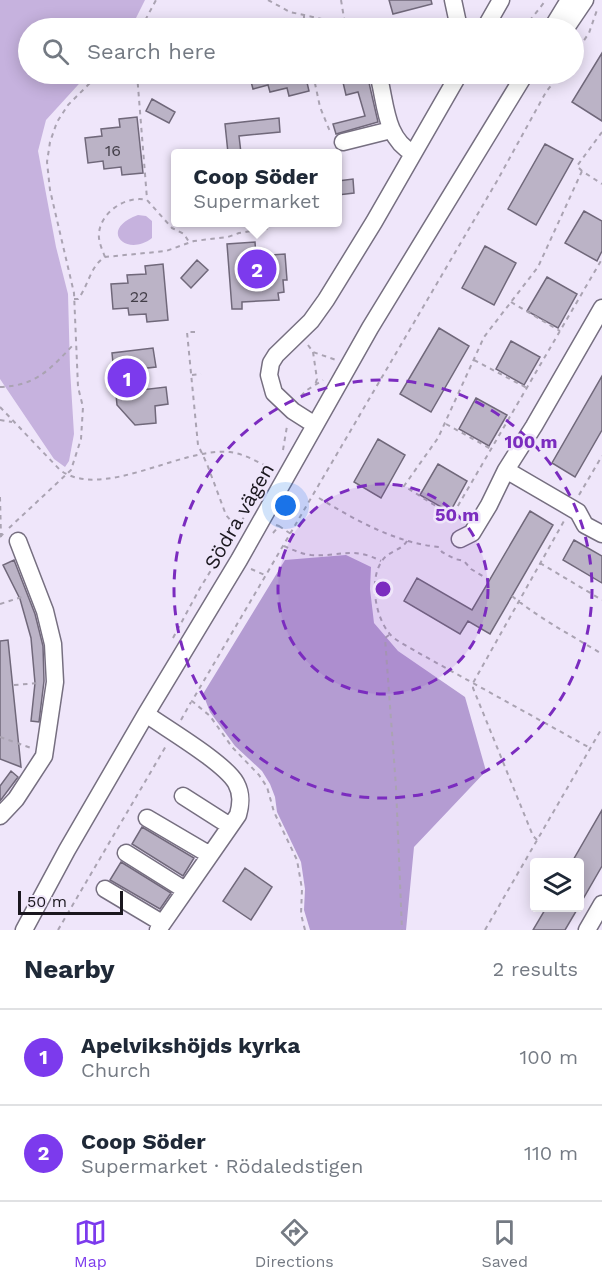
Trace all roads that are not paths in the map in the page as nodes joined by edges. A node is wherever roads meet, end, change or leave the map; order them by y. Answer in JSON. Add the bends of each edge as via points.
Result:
{"nodes":[{"id":1,"x":453,"y":0,"type":"edge"},
{"id":2,"x":501,"y":0,"type":"edge"},
{"id":3,"x":569,"y":0,"type":"edge"},
{"id":4,"x":593,"y":1,"type":"edge"},
{"id":5,"x":457,"y":18,"type":"edge"},
{"id":6,"x":491,"y":18,"type":"edge"},
{"id":7,"x":558,"y":18,"type":"edge"},
{"id":8,"x":576,"y":18,"type":"edge"},
{"id":9,"x":380,"y":84,"type":"edge"},
{"id":10,"x":453,"y":84,"type":"edge"},
{"id":11,"x":519,"y":84,"type":"edge"},
{"id":12,"x":529,"y":84,"type":"edge"},
{"id":13,"x":494,"y":126,"type":"junction"},
{"id":14,"x":391,"y":130,"type":"junction"},
{"id":15,"x":343,"y":142,"type":"road end"},
{"id":16,"x":412,"y":153,"type":"junction"},
{"id":17,"x":602,"y":308,"type":"edge"},
{"id":18,"x":315,"y":424,"type":"junction"},
{"id":19,"x":506,"y":470,"type":"junction"},
{"id":20,"x":602,"y":534,"type":"edge"},
{"id":21,"x":460,"y":539,"type":"dead end"},
{"id":22,"x":18,"y":541,"type":"dead end"},
{"id":23,"x":146,"y":714,"type":"junction"},
{"id":24,"x":183,"y":796,"type":"dead end"},
{"id":25,"x":0,"y":816,"type":"edge"},
{"id":26,"x":147,"y":818,"type":"dead end"},
{"id":27,"x":230,"y":826,"type":"junction"},
{"id":28,"x":126,"y":854,"type":"dead end"},
{"id":29,"x":210,"y":855,"type":"junction"},
{"id":30,"x":105,"y":889,"type":"dead end"},
{"id":31,"x":185,"y":890,"type":"junction"},
{"id":32,"x":602,"y":904,"type":"edge"},
{"id":33,"x":160,"y":927,"type":"edge"},
{"id":34,"x":24,"y":930,"type":"edge"},
{"id":35,"x":587,"y":930,"type":"edge"}],
"edges":[{"from":1,"to":5,"type":"street"},
{"from":2,"to":6,"type":"street"},
{"from":3,"to":7,"type":"street"},
{"from":4,"to":8,"type":"street"},
{"from":9,"to":14,"type":"street"},
{"from":10,"to":16,"type":"street"},
{"from":11,"to":13,"type":"street","name":"Södra vägen"},
{"from":12,"to":13,"type":"street","name":"Södra vägen"},
{"from":13,"to":18,"type":"street","name":"Södra vägen"},
{"from":14,"to":15,"type":"street"},
{"from":14,"to":16,"type":"street","via":[[398,145]]},
{"from":16,"to":18,"type":"street","via":[[327,300],[271,363],[273,393]]},
{"from":17,"to":19,"type":"street"},
{"from":18,"to":23,"type":"street","name":"Södra vägen"},
{"from":19,"to":20,"type":"street","via":[[578,512],[585,525]]},
{"from":19,"to":21,"type":"street","via":[[472,533]]},
{"from":22,"to":25,"type":"street","via":[[45,610],[53,644],[55,682],[44,753],[16,800]]},
{"from":23,"to":27,"type":"street","via":[[213,760],[236,782],[241,800],[238,815]]},
{"from":23,"to":34,"type":"street","name":"Södra vägen"},
{"from":24,"to":27,"type":"street"},
{"from":26,"to":29,"type":"street"},
{"from":27,"to":29,"type":"street"},
{"from":28,"to":31,"type":"street"},
{"from":29,"to":31,"type":"street"},
{"from":30,"to":33,"type":"street"},
{"from":31,"to":33,"type":"street"},
{"from":32,"to":35,"type":"street"}]}
